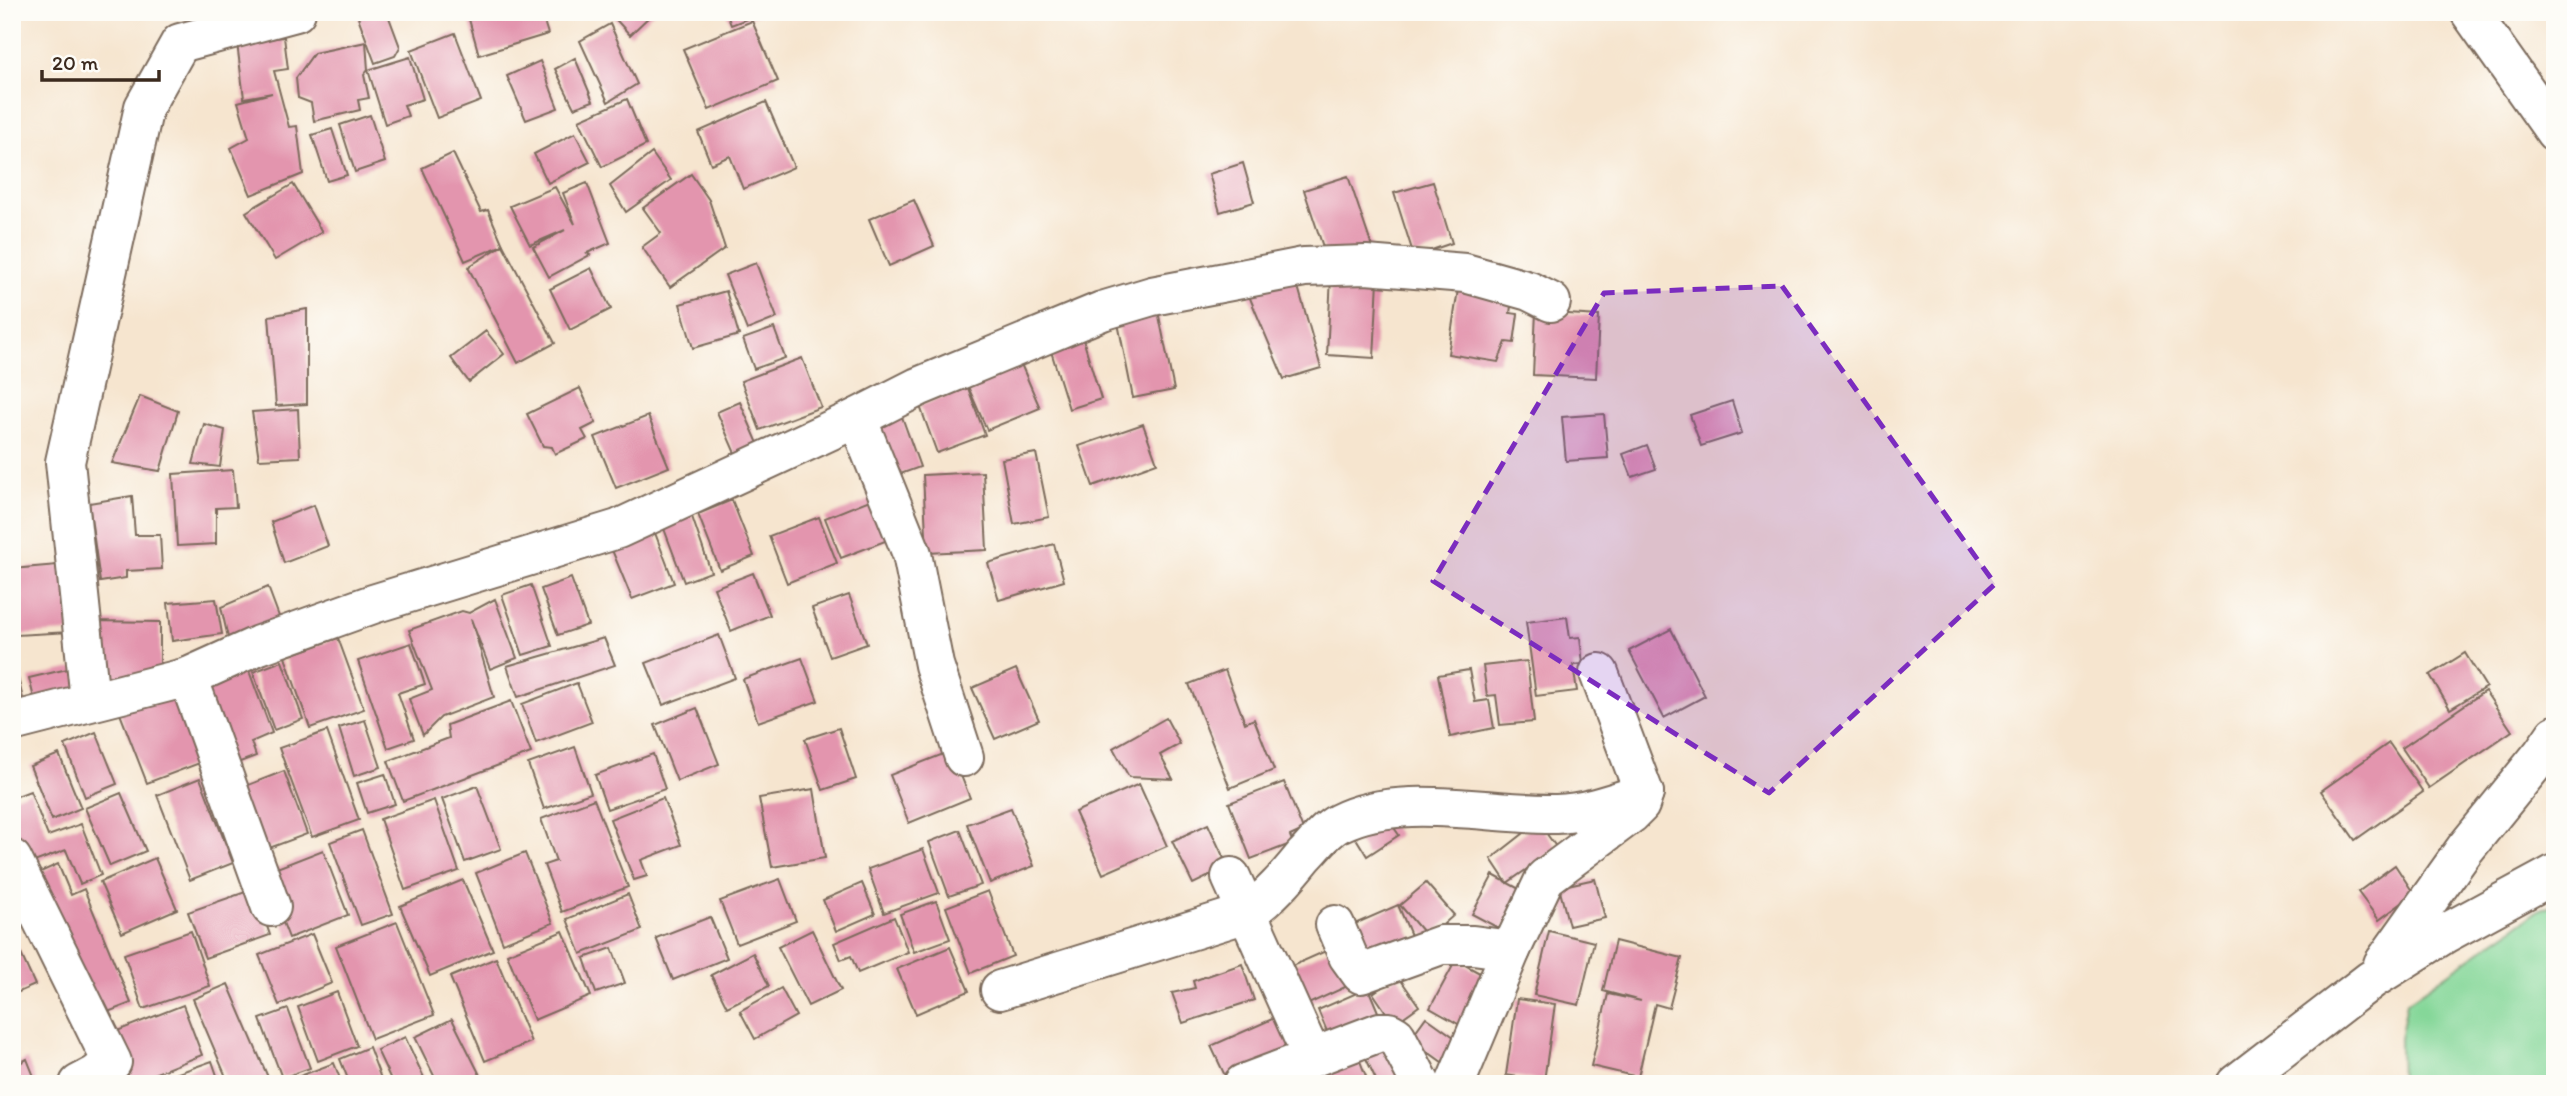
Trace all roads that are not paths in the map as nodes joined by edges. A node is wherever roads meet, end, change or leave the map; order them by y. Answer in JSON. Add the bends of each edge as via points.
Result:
{"nodes":[{"id":1,"x":296,"y":12,"type":"edge"},
{"id":2,"x":2470,"y":12,"type":"edge"},
{"id":3,"x":2555,"y":132,"type":"edge"},
{"id":4,"x":1551,"y":302,"type":"dead end"},
{"id":5,"x":857,"y":418,"type":"junction"},
{"id":6,"x":1599,"y":673,"type":"dead end"},
{"id":7,"x":188,"y":677,"type":"junction"},
{"id":8,"x":90,"y":700,"type":"junction"},
{"id":9,"x":12,"y":722,"type":"edge"},
{"id":10,"x":2555,"y":735,"type":"edge"},
{"id":11,"x":964,"y":757,"type":"dead end"},
{"id":12,"x":1644,"y":793,"type":"junction"},
{"id":13,"x":12,"y":859,"type":"edge"},
{"id":14,"x":2555,"y":874,"type":"edge"},
{"id":15,"x":1231,"y":877,"type":"dead end"},
{"id":16,"x":271,"y":907,"type":"dead end"},
{"id":17,"x":1247,"y":913,"type":"junction"},
{"id":18,"x":1335,"y":925,"type":"dead end"},
{"id":19,"x":1511,"y":950,"type":"junction"},
{"id":20,"x":2371,"y":980,"type":"junction"},
{"id":21,"x":1000,"y":990,"type":"dead end"},
{"id":22,"x":1312,"y":1057,"type":"junction"},
{"id":23,"x":101,"y":1078,"type":"edge"},
{"id":24,"x":1243,"y":1084,"type":"edge"},
{"id":25,"x":1421,"y":1084,"type":"edge"},
{"id":26,"x":1455,"y":1084,"type":"edge"},
{"id":27,"x":2236,"y":1084,"type":"edge"}],
"edges":[{"from":1,"to":8,"type":"street","via":[[180,43],[144,107],[65,462]]},
{"from":2,"to":3,"type":"street"},
{"from":4,"to":5,"type":"street","via":[[1465,273],[1366,265],[1304,267],[1188,288],[1102,311],[918,387]]},
{"from":5,"to":7,"type":"street","via":[[618,529],[373,604],[259,645]]},
{"from":5,"to":11,"type":"street","via":[[912,554],[934,665]]},
{"from":6,"to":12,"type":"street"},
{"from":7,"to":8,"type":"street"},
{"from":7,"to":16,"type":"street"},
{"from":8,"to":9,"type":"street"},
{"from":10,"to":20,"type":"street","via":[[2465,849]]},
{"from":12,"to":17,"type":"street","via":[[1557,814],[1399,807],[1360,814],[1323,835],[1274,891]]},
{"from":12,"to":19,"type":"street","via":[[1631,814],[1545,878]]},
{"from":13,"to":23,"type":"street","via":[[112,1061]]},
{"from":14,"to":20,"type":"street"},
{"from":15,"to":17,"type":"street"},
{"from":17,"to":21,"type":"street"},
{"from":17,"to":22,"type":"street"},
{"from":18,"to":19,"type":"street","via":[[1348,956],[1362,974],[1441,945]]},
{"from":19,"to":26,"type":"street"},
{"from":20,"to":27,"type":"street"},
{"from":22,"to":24,"type":"street"},
{"from":22,"to":25,"type":"street","via":[[1389,1032],[1396,1036]]}]}
